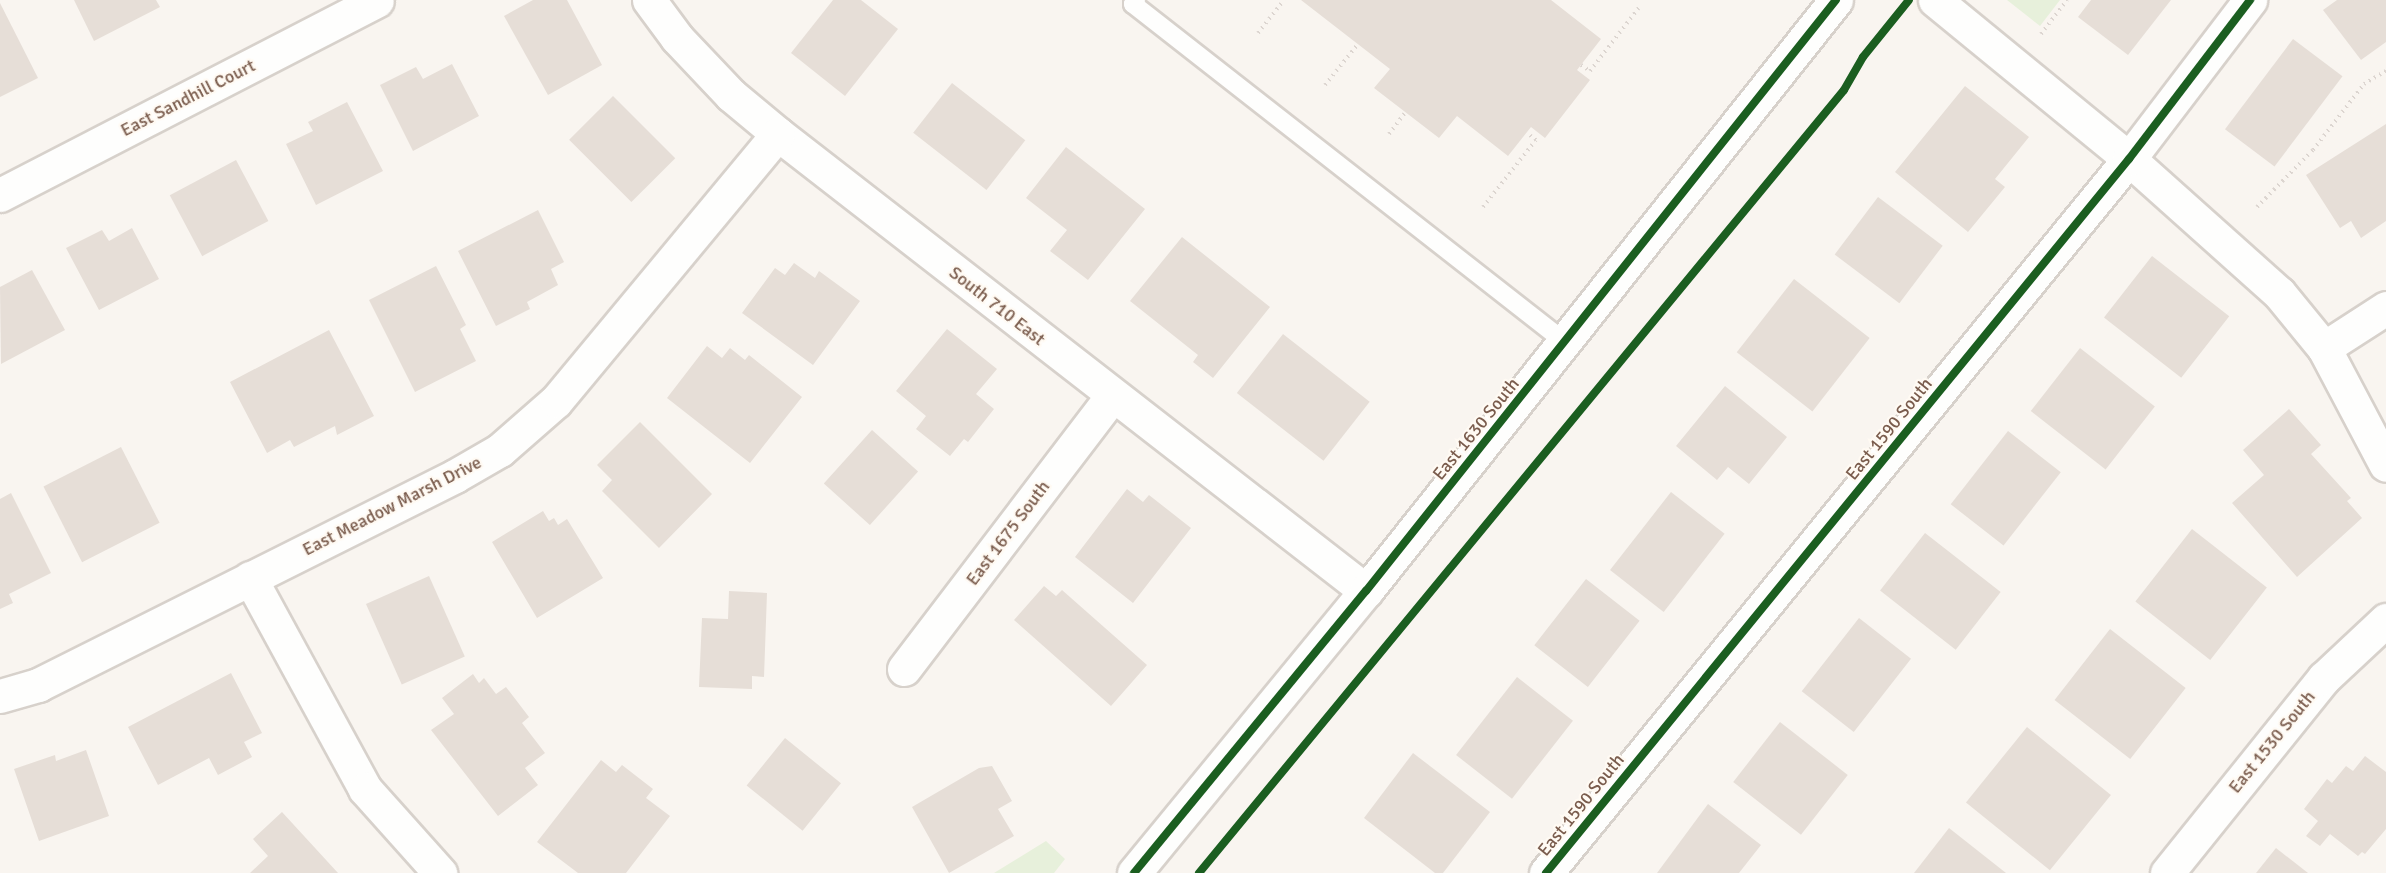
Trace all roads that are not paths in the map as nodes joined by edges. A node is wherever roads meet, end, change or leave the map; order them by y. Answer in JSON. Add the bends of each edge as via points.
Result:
{"nodes":[{"id":1,"x":377,"y":0,"type":"edge"},
{"id":2,"x":649,"y":0,"type":"edge"},
{"id":3,"x":1136,"y":0,"type":"edge"},
{"id":4,"x":1836,"y":0,"type":"edge"},
{"id":5,"x":1935,"y":0,"type":"edge"},
{"id":6,"x":2250,"y":0,"type":"edge"},
{"id":7,"x":778,"y":134,"type":"junction"},
{"id":8,"x":2129,"y":159,"type":"junction"},
{"id":9,"x":0,"y":195,"type":"edge"},
{"id":10,"x":2386,"y":308,"type":"edge"},
{"id":11,"x":1564,"y":342,"type":"junction"},
{"id":12,"x":2324,"y":348,"type":"junction"},
{"id":13,"x":1112,"y":396,"type":"junction"},
{"id":14,"x":2386,"y":465,"type":"edge"},
{"id":15,"x":250,"y":578,"type":"junction"},
{"id":16,"x":1366,"y":591,"type":"junction"},
{"id":17,"x":2386,"y":620,"type":"edge"},
{"id":18,"x":904,"y":669,"type":"dead end"},
{"id":19,"x":0,"y":696,"type":"edge"},
{"id":20,"x":440,"y":873,"type":"edge"},
{"id":21,"x":1134,"y":873,"type":"edge"},
{"id":22,"x":1546,"y":873,"type":"edge"},
{"id":23,"x":2167,"y":873,"type":"edge"}],
"edges":[{"from":1,"to":9,"type":"street","name":"East Sandhill Court"},
{"from":2,"to":7,"type":"street","name":"South 710 East","via":[[731,95]]},
{"from":3,"to":11,"type":"lane","via":[[1133,4]]},
{"from":4,"to":11,"type":"street","name":"East 1630 South"},
{"from":5,"to":8,"type":"street"},
{"from":6,"to":8,"type":"street","name":"East 1590 South"},
{"from":7,"to":13,"type":"street","name":"South 710 East"},
{"from":7,"to":15,"type":"street","name":"East Meadow Marsh Drive","via":[[556,401],[500,450]]},
{"from":8,"to":12,"type":"street","via":[[2279,293]]},
{"from":8,"to":22,"type":"street","name":"East 1590 South"},
{"from":10,"to":12,"type":"street"},
{"from":11,"to":16,"type":"street","name":"East 1630 South"},
{"from":12,"to":14,"type":"street"},
{"from":13,"to":16,"type":"street","name":"South 710 East"},
{"from":13,"to":18,"type":"street","name":"East 1675 South"},
{"from":15,"to":19,"type":"street","name":"East Meadow Marsh Drive","via":[[38,685]]},
{"from":15,"to":20,"type":"street","via":[[365,789]]},
{"from":16,"to":21,"type":"street","name":"East 1630 South"},
{"from":17,"to":23,"type":"street","name":"East 1530 South","via":[[2324,678]]}]}
